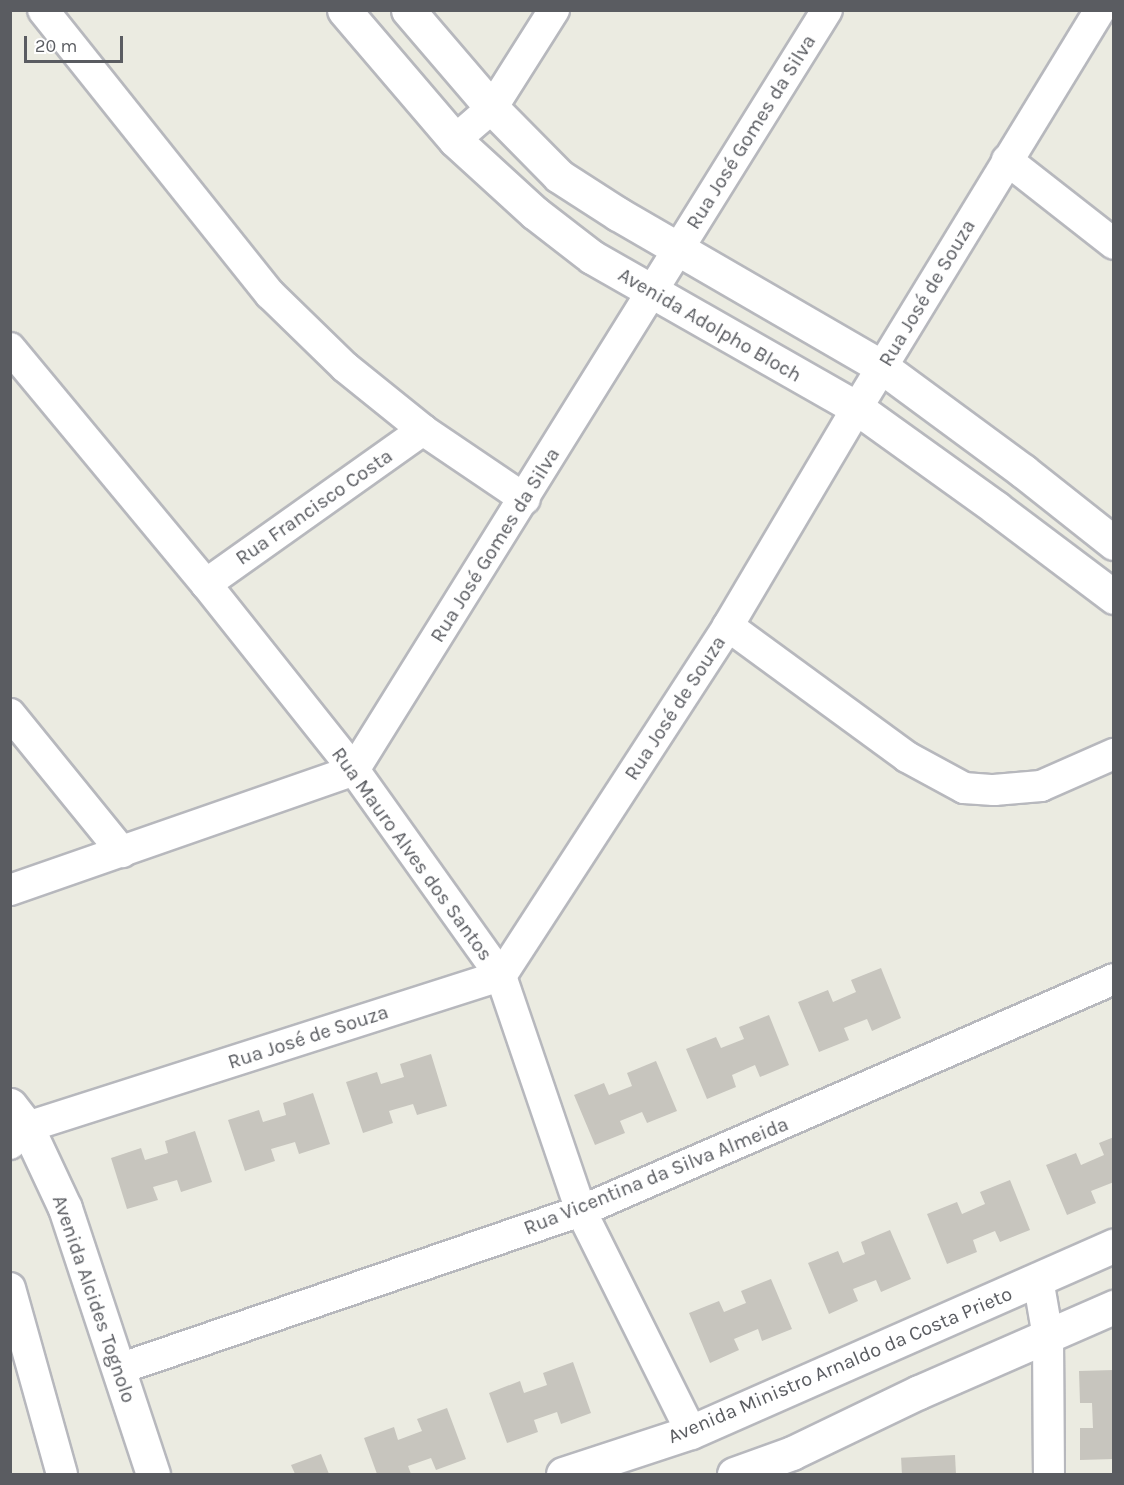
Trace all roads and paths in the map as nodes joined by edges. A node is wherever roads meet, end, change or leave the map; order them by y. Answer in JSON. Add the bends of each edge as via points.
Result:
{"nodes":[{"id":1,"x":44,"y":10,"type":"edge"},
{"id":2,"x":344,"y":10,"type":"edge"},
{"id":3,"x":408,"y":10,"type":"edge"},
{"id":4,"x":554,"y":10,"type":"edge"},
{"id":5,"x":826,"y":10,"type":"edge"},
{"id":6,"x":1100,"y":10,"type":"edge"},
{"id":7,"x":492,"y":108,"type":"junction"},
{"id":8,"x":455,"y":140,"type":"junction"},
{"id":9,"x":1007,"y":160,"type":"junction"},
{"id":10,"x":1113,"y":244,"type":"edge"},
{"id":11,"x":680,"y":249,"type":"junction"},
{"id":12,"x":652,"y":292,"type":"junction"},
{"id":13,"x":10,"y":348,"type":"edge"},
{"id":14,"x":882,"y":367,"type":"junction"},
{"id":15,"x":857,"y":408,"type":"junction"},
{"id":16,"x":423,"y":430,"type":"junction"},
{"id":17,"x":525,"y":499,"type":"junction"},
{"id":18,"x":1113,"y":543,"type":"edge"},
{"id":19,"x":206,"y":584,"type":"junction"},
{"id":20,"x":1113,"y":597,"type":"edge"},
{"id":21,"x":728,"y":626,"type":"junction"},
{"id":22,"x":10,"y":714,"type":"edge"},
{"id":23,"x":1113,"y":754,"type":"edge"},
{"id":24,"x":354,"y":770,"type":"junction"},
{"id":25,"x":122,"y":852,"type":"junction"},
{"id":26,"x":10,"y":890,"type":"edge"},
{"id":27,"x":501,"y":976,"type":"junction"},
{"id":28,"x":1113,"y":979,"type":"edge"},
{"id":29,"x":16,"y":1125,"type":"edge"},
{"id":30,"x":581,"y":1211,"type":"junction"},
{"id":31,"x":1113,"y":1245,"type":"edge"},
{"id":32,"x":1038,"y":1280,"type":"junction"},
{"id":33,"x":10,"y":1288,"type":"edge"},
{"id":34,"x":1113,"y":1307,"type":"edge"},
{"id":35,"x":1047,"y":1337,"type":"junction"},
{"id":36,"x":119,"y":1369,"type":"junction"},
{"id":37,"x":691,"y":1432,"type":"junction"},
{"id":38,"x":792,"y":1464,"type":"edge"},
{"id":39,"x":62,"y":1474,"type":"edge"},
{"id":40,"x":153,"y":1474,"type":"edge"},
{"id":41,"x":563,"y":1474,"type":"edge"},
{"id":42,"x":734,"y":1474,"type":"edge"},
{"id":43,"x":1049,"y":1474,"type":"edge"}],
"edges":[{"from":1,"to":16,"type":"street","via":[[270,294],[345,367]]},
{"from":2,"to":8,"type":"street","name":"Avenida Adolpho Bloch"},
{"from":3,"to":7,"type":"street"},
{"from":4,"to":7,"type":"street"},
{"from":5,"to":11,"type":"street","name":"Rua José Gomes da Silva"},
{"from":6,"to":9,"type":"street","name":"Rua José de Souza"},
{"from":7,"to":8,"type":"street"},
{"from":7,"to":11,"type":"street","via":[[559,176]]},
{"from":8,"to":12,"type":"street","name":"Avenida Adolpho Bloch","via":[[535,213],[592,257]]},
{"from":9,"to":10,"type":"street"},
{"from":9,"to":14,"type":"street","name":"Rua José de Souza"},
{"from":11,"to":12,"type":"street","name":"Rua José Gomes da Silva"},
{"from":11,"to":14,"type":"street"},
{"from":12,"to":15,"type":"street","name":"Avenida Adolpho Bloch"},
{"from":12,"to":17,"type":"street","name":"Rua José Gomes da Silva"},
{"from":13,"to":19,"type":"street","name":"Rua Mauro Alves dos Santos"},
{"from":14,"to":15,"type":"street","name":"Rua José de Souza"},
{"from":14,"to":18,"type":"street"},
{"from":15,"to":20,"type":"street","name":"Avenida Adolpho Bloch"},
{"from":15,"to":21,"type":"street","name":"Rua José de Souza"},
{"from":16,"to":17,"type":"street"},
{"from":16,"to":19,"type":"street","name":"Rua Francisco Costa"},
{"from":17,"to":24,"type":"street","name":"Rua José Gomes da Silva"},
{"from":19,"to":24,"type":"street","name":"Rua Mauro Alves dos Santos"},
{"from":21,"to":23,"type":"street","via":[[907,757],[964,788],[1041,786]]},
{"from":21,"to":27,"type":"street","name":"Rua José de Souza"},
{"from":22,"to":25,"type":"street"},
{"from":24,"to":25,"type":"street"},
{"from":24,"to":27,"type":"street","name":"Rua Mauro Alves dos Santos"},
{"from":25,"to":26,"type":"street"},
{"from":27,"to":29,"type":"street","name":"Rua José de Souza"},
{"from":27,"to":30,"type":"street","name":"Rua Mauro Alves dos Santos"},
{"from":28,"to":30,"type":"street","name":"Rua Vicentina da Silva Almeida"},
{"from":29,"to":36,"type":"street","name":"Avenida Alcides Tognolo","via":[[65,1208]]},
{"from":30,"to":36,"type":"street","name":"Rua Vicentina da Silva Almeida"},
{"from":30,"to":37,"type":"street","name":"Rua Mauro Alves dos Santos"},
{"from":31,"to":32,"type":"street","name":"Avenida Ministro Arnaldo da Costa Prieto"},
{"from":32,"to":35,"type":"street"},
{"from":32,"to":37,"type":"street","name":"Avenida Ministro Arnaldo da Costa Prieto"},
{"from":33,"to":39,"type":"street"},
{"from":34,"to":35,"type":"street"},
{"from":35,"to":38,"type":"street","via":[[919,1392]]},
{"from":35,"to":43,"type":"street"},
{"from":36,"to":40,"type":"street","name":"Avenida Alcides Tognolo"},
{"from":37,"to":41,"type":"street","name":"Avenida Ministro Arnaldo da Costa Prieto"},
{"from":38,"to":42,"type":"street"}]}
